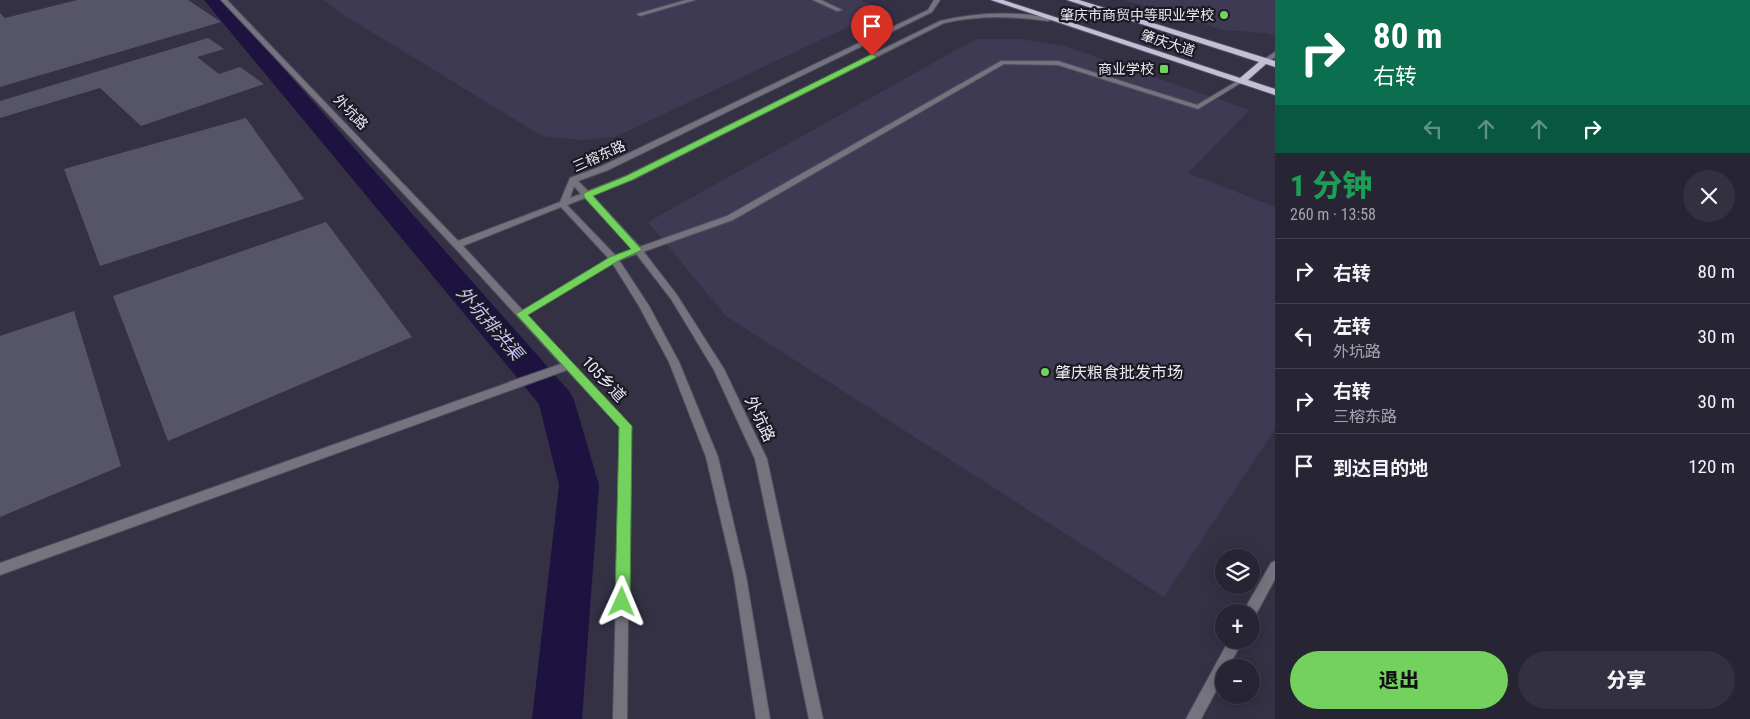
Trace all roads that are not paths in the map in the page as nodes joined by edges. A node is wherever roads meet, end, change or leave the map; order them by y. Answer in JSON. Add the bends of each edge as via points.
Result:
{"nodes":[{"id":1,"x":224,"y":0,"type":"edge"},
{"id":2,"x":692,"y":0,"type":"edge"},
{"id":3,"x":816,"y":0,"type":"edge"},
{"id":4,"x":937,"y":0,"type":"edge"},
{"id":5,"x":996,"y":0,"type":"edge"},
{"id":6,"x":1071,"y":0,"type":"edge"},
{"id":7,"x":839,"y":10,"type":"dead end"},
{"id":8,"x":640,"y":14,"type":"dead end"},
{"id":9,"x":1048,"y":19,"type":"junction"},
{"id":10,"x":1275,"y":54,"type":"edge"},
{"id":11,"x":1265,"y":62,"type":"junction"},
{"id":12,"x":1275,"y":64,"type":"edge"},
{"id":13,"x":1241,"y":81,"type":"junction"},
{"id":14,"x":1275,"y":92,"type":"edge"},
{"id":15,"x":573,"y":180,"type":"junction"},
{"id":16,"x":588,"y":195,"type":"junction"},
{"id":17,"x":563,"y":205,"type":"junction"},
{"id":18,"x":457,"y":245,"type":"junction"},
{"id":19,"x":637,"y":250,"type":"junction"},
{"id":20,"x":614,"y":259,"type":"junction"},
{"id":21,"x":522,"y":314,"type":"junction"},
{"id":22,"x":567,"y":365,"type":"junction"},
{"id":23,"x":1275,"y":566,"type":"edge"},
{"id":24,"x":0,"y":569,"type":"edge"},
{"id":25,"x":1254,"y":604,"type":"edge"},
{"id":26,"x":1231,"y":649,"type":"edge"},
{"id":27,"x":620,"y":719,"type":"edge"},
{"id":28,"x":763,"y":719,"type":"edge"},
{"id":29,"x":816,"y":719,"type":"edge"},
{"id":30,"x":1194,"y":719,"type":"edge"}],
"edges":[{"from":1,"to":18,"type":"street","name":"外坑路"},
{"from":2,"to":8,"type":"street"},
{"from":3,"to":7,"type":"street"},
{"from":4,"to":15,"type":"street","name":"三榕东路","via":[[930,11],[605,168]]},
{"from":5,"to":9,"type":"highway","name":"肇庆大道"},
{"from":6,"to":11,"type":"highway"},
{"from":9,"to":13,"type":"highway","name":"肇庆大道"},
{"from":9,"to":16,"type":"street","name":"三榕东路","via":[[1003,13],[971,14],[942,22],[629,178]]},
{"from":10,"to":11,"type":"street"},
{"from":11,"to":12,"type":"highway"},
{"from":11,"to":13,"type":"highway"},
{"from":13,"to":14,"type":"highway","name":"肇庆大道"},
{"from":13,"to":19,"type":"street","via":[[1198,107],[1058,63],[1003,62],[730,218]]},
{"from":15,"to":16,"type":"street","name":"外坑路"},
{"from":15,"to":17,"type":"street","name":"三榕东路"},
{"from":16,"to":17,"type":"street","name":"三榕东路"},
{"from":16,"to":19,"type":"street","name":"外坑路"},
{"from":17,"to":18,"type":"street"},
{"from":17,"to":20,"type":"street"},
{"from":18,"to":21,"type":"street","name":"105乡道"},
{"from":19,"to":20,"type":"street"},
{"from":19,"to":29,"type":"street","name":"外坑路","via":[[674,297],[719,369],[761,459]]},
{"from":20,"to":21,"type":"street"},
{"from":20,"to":28,"type":"street","via":[[674,362],[712,457],[740,576]]},
{"from":21,"to":22,"type":"street","name":"105乡道"},
{"from":22,"to":24,"type":"street"},
{"from":22,"to":27,"type":"street","name":"105乡道","via":[[625,426]]},
{"from":23,"to":25,"type":"street"},
{"from":26,"to":30,"type":"street"}]}
